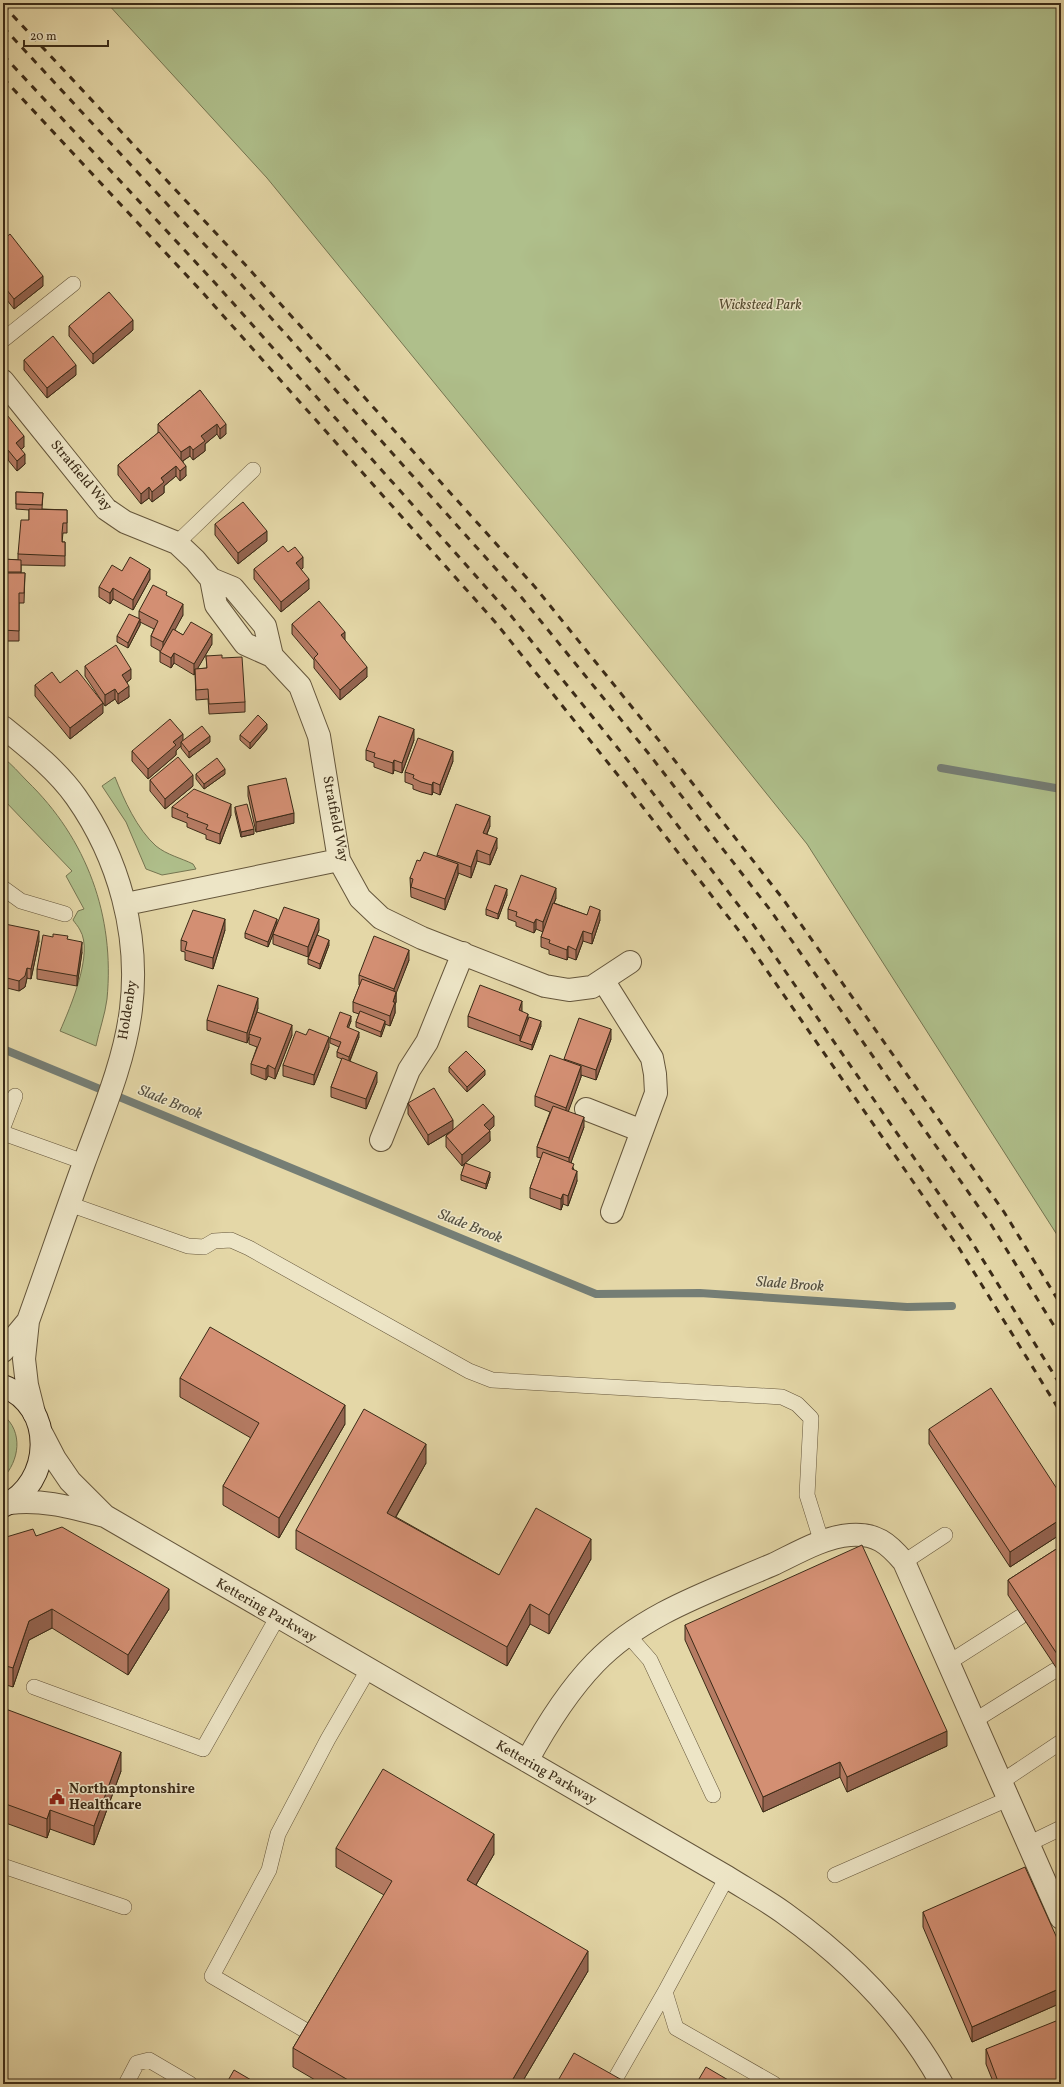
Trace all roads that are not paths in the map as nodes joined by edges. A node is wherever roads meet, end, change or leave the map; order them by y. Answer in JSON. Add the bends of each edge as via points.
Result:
{"nodes":[{"id":1,"x":72,"y":284,"type":"dead end"},
{"id":2,"x":3,"y":340,"type":"edge"},
{"id":3,"x":3,"y":381,"type":"edge"},
{"id":4,"x":253,"y":470,"type":"dead end"},
{"id":5,"x":177,"y":543,"type":"junction"},
{"id":6,"x":3,"y":727,"type":"edge"},
{"id":7,"x":339,"y":860,"type":"junction"},
{"id":8,"x":3,"y":888,"type":"edge"},
{"id":9,"x":126,"y":904,"type":"junction"},
{"id":10,"x":65,"y":914,"type":"dead end"},
{"id":11,"x":463,"y":954,"type":"junction"},
{"id":12,"x":630,"y":962,"type":"dead end"},
{"id":13,"x":603,"y":980,"type":"junction"},
{"id":14,"x":15,"y":1096,"type":"dead end"},
{"id":15,"x":586,"y":1109,"type":"dead end"},
{"id":16,"x":3,"y":1127,"type":"edge"},
{"id":17,"x":642,"y":1131,"type":"junction"},
{"id":18,"x":3,"y":1133,"type":"edge"},
{"id":19,"x":381,"y":1140,"type":"dead end"},
{"id":20,"x":84,"y":1162,"type":"junction"},
{"id":21,"x":69,"y":1204,"type":"junction"},
{"id":22,"x":612,"y":1212,"type":"dead end"},
{"id":23,"x":28,"y":1321,"type":"junction"},
{"id":24,"x":3,"y":1351,"type":"edge"},
{"id":25,"x":3,"y":1386,"type":"edge"},
{"id":26,"x":34,"y":1413,"type":"junction"},
{"id":27,"x":42,"y":1434,"type":"junction"},
{"id":28,"x":6,"y":1504,"type":"edge"},
{"id":29,"x":105,"y":1516,"type":"junction"},
{"id":30,"x":945,"y":1535,"type":"dead end"},
{"id":31,"x":822,"y":1543,"type":"junction"},
{"id":32,"x":904,"y":1562,"type":"junction"},
{"id":33,"x":1020,"y":1617,"type":"edge"},
{"id":34,"x":277,"y":1618,"type":"junction"},
{"id":35,"x":628,"y":1635,"type":"junction"},
{"id":36,"x":948,"y":1663,"type":"junction"},
{"id":37,"x":368,"y":1670,"type":"junction"},
{"id":38,"x":1054,"y":1671,"type":"edge"},
{"id":39,"x":34,"y":1687,"type":"dead end"},
{"id":40,"x":974,"y":1721,"type":"junction"},
{"id":41,"x":1061,"y":1742,"type":"edge"},
{"id":42,"x":527,"y":1762,"type":"junction"},
{"id":43,"x":1004,"y":1790,"type":"junction"},
{"id":44,"x":713,"y":1795,"type":"dead end"},
{"id":45,"x":1061,"y":1828,"type":"edge"},
{"id":46,"x":1028,"y":1844,"type":"junction"},
{"id":47,"x":3,"y":1866,"type":"edge"},
{"id":48,"x":835,"y":1875,"type":"dead end"},
{"id":49,"x":727,"y":1877,"type":"junction"},
{"id":50,"x":1058,"y":1905,"type":"edge"},
{"id":51,"x":124,"y":1907,"type":"dead end"},
{"id":52,"x":665,"y":1992,"type":"junction"},
{"id":53,"x":303,"y":2029,"type":"edge"},
{"id":54,"x":614,"y":2082,"type":"edge"},
{"id":55,"x":126,"y":2084,"type":"edge"},
{"id":56,"x":190,"y":2084,"type":"edge"},
{"id":57,"x":774,"y":2084,"type":"edge"},
{"id":58,"x":942,"y":2084,"type":"edge"}],
"edges":[{"from":1,"to":2,"type":"lane"},
{"from":3,"to":5,"type":"street","name":"Stratfield Way","via":[[106,509],[125,522]]},
{"from":4,"to":5,"type":"lane"},
{"from":5,"to":7,"type":"street","name":"Stratfield Way","via":[[210,579],[216,605],[245,644],[272,656],[300,686],[319,736]]},
{"from":6,"to":9,"type":"street","name":"Holdenby","via":[[37,754],[76,797],[105,846]]},
{"from":7,"to":9,"type":"street"},
{"from":7,"to":11,"type":"street","name":"Stratfield Way","via":[[360,898],[381,918]]},
{"from":8,"to":10,"type":"lane","via":[[21,901]]},
{"from":9,"to":20,"type":"street","name":"Holdenby","via":[[134,965],[131,1010],[118,1066]]},
{"from":11,"to":13,"type":"street","name":"Stratfield Way","via":[[545,986],[569,990],[592,987]]},
{"from":11,"to":19,"type":"street","via":[[427,1042],[409,1070]]},
{"from":12,"to":13,"type":"street","name":"Stratfield Way"},
{"from":13,"to":17,"type":"street","via":[[652,1058],[656,1093]]},
{"from":14,"to":16,"type":"lane"},
{"from":15,"to":17,"type":"street"},
{"from":17,"to":22,"type":"street"},
{"from":18,"to":20,"type":"lane"},
{"from":20,"to":21,"type":"street","name":"Holdenby"},
{"from":21,"to":23,"type":"street","name":"Holdenby"},
{"from":21,"to":31,"type":"lane","via":[[188,1246],[204,1247],[214,1241],[231,1240],[469,1371],[492,1380],[782,1397],[797,1404],[811,1418],[807,1495]]},
{"from":23,"to":24,"type":"street","name":"Holdenby"},
{"from":23,"to":26,"type":"street","name":"Holdenby","via":[[24,1358]]},
{"from":25,"to":26,"type":"street","via":[[23,1399]]},
{"from":26,"to":27,"type":"street"},
{"from":27,"to":28,"type":"street","via":[[42,1454],[37,1473],[26,1490]]},
{"from":27,"to":29,"type":"street","name":"Kettering Parkway","via":[[70,1480]]},
{"from":28,"to":29,"type":"street","name":"Kettering Parkway","via":[[28,1501],[57,1504]]},
{"from":29,"to":34,"type":"street","name":"Kettering Parkway"},
{"from":30,"to":32,"type":"lane"},
{"from":31,"to":32,"type":"street","via":[[850,1535],[875,1537],[891,1546]]},
{"from":31,"to":35,"type":"street","via":[[670,1610]]},
{"from":32,"to":36,"type":"street"},
{"from":33,"to":36,"type":"lane"},
{"from":34,"to":37,"type":"street","name":"Kettering Parkway"},
{"from":34,"to":39,"type":"lane","via":[[203,1749]]},
{"from":35,"to":42,"type":"street","via":[[596,1662],[572,1690],[550,1720]]},
{"from":35,"to":44,"type":"lane","via":[[650,1660]]},
{"from":36,"to":40,"type":"street"},
{"from":37,"to":42,"type":"street","name":"Kettering Parkway"},
{"from":37,"to":53,"type":"lane","via":[[278,1834],[269,1870],[212,1976]]},
{"from":38,"to":40,"type":"lane"},
{"from":40,"to":43,"type":"street"},
{"from":41,"to":43,"type":"lane"},
{"from":42,"to":49,"type":"street","name":"Kettering Parkway"},
{"from":43,"to":46,"type":"street"},
{"from":43,"to":48,"type":"lane"},
{"from":45,"to":46,"type":"lane"},
{"from":46,"to":50,"type":"street"},
{"from":47,"to":51,"type":"lane"},
{"from":49,"to":52,"type":"lane"},
{"from":49,"to":58,"type":"street","name":"Kettering Parkway","via":[[783,1912],[820,1940],[859,1975],[902,2024]]},
{"from":52,"to":54,"type":"lane"},
{"from":52,"to":57,"type":"lane","via":[[676,2028]]},
{"from":55,"to":56,"type":"lane","via":[[137,2063],[149,2060]]}]}
